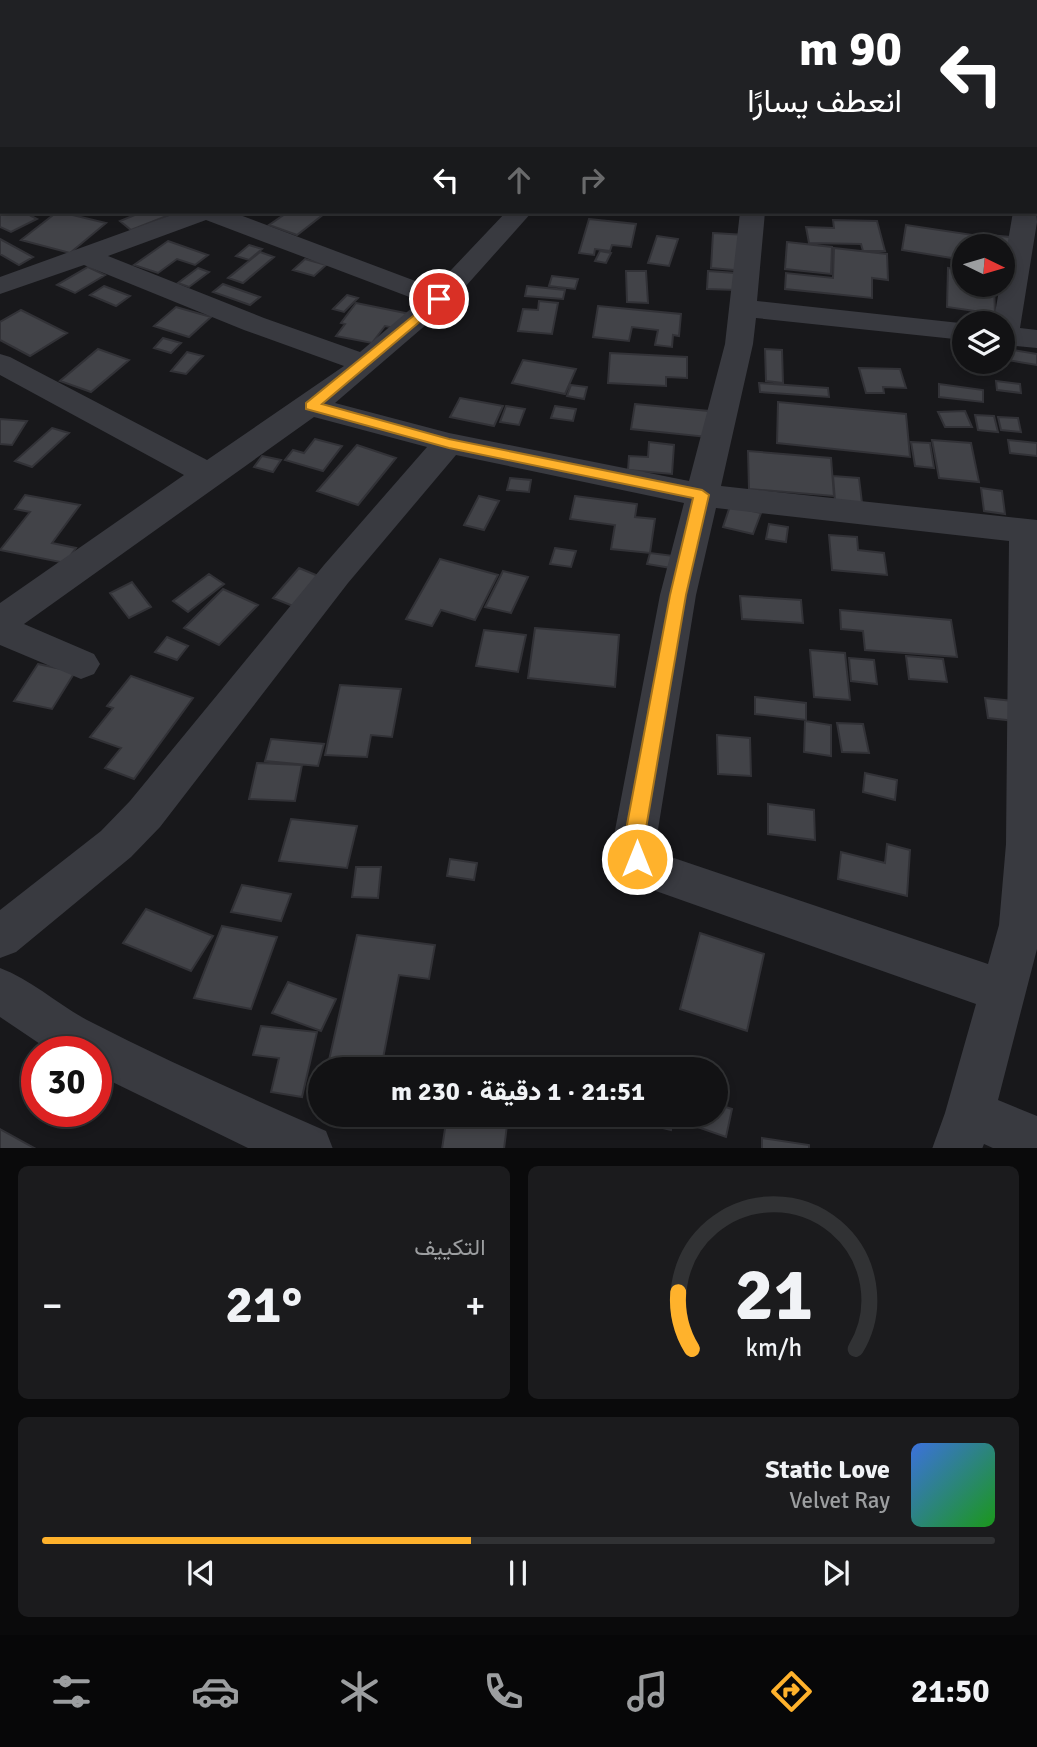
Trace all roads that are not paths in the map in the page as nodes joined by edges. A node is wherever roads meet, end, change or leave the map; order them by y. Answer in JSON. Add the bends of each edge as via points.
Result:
{"nodes":[{"id":1,"x":198,"y":214,"type":"edge"},
{"id":2,"x":214,"y":214,"type":"edge"},
{"id":3,"x":518,"y":214,"type":"edge"},
{"id":4,"x":752,"y":214,"type":"edge"},
{"id":5,"x":1026,"y":214,"type":"edge"},
{"id":6,"x":86,"y":256,"type":"junction"},
{"id":7,"x":0,"y":286,"type":"edge"},
{"id":8,"x":439,"y":299,"type":"junction"},
{"id":9,"x":744,"y":308,"type":"junction"},
{"id":10,"x":1008,"y":311,"type":"edge"},
{"id":11,"x":952,"y":330,"type":"edge"},
{"id":12,"x":1015,"y":337,"type":"edge"},
{"id":13,"x":1037,"y":340,"type":"edge"},
{"id":14,"x":0,"y":363,"type":"edge"},
{"id":15,"x":365,"y":364,"type":"junction"},
{"id":16,"x":311,"y":406,"type":"junction"},
{"id":17,"x":449,"y":443,"type":"junction"},
{"id":18,"x":208,"y":474,"type":"junction"},
{"id":19,"x":702,"y":495,"type":"junction"},
{"id":20,"x":1031,"y":531,"type":"edge"},
{"id":21,"x":0,"y":622,"type":"edge"},
{"id":22,"x":0,"y":629,"type":"edge"},
{"id":23,"x":81,"y":664,"type":"dead end"},
{"id":24,"x":0,"y":937,"type":"edge"},
{"id":25,"x":0,"y":990,"type":"edge"},
{"id":26,"x":1004,"y":992,"type":"junction"},
{"id":27,"x":964,"y":1131,"type":"edge"},
{"id":28,"x":1037,"y":1141,"type":"edge"},
{"id":29,"x":306,"y":1148,"type":"edge"}],
"edges":[{"from":1,"to":6,"type":"street"},
{"from":2,"to":8,"type":"street"},
{"from":3,"to":8,"type":"street"},
{"from":4,"to":9,"type":"street"},
{"from":5,"to":10,"type":"street"},
{"from":6,"to":7,"type":"street"},
{"from":6,"to":15,"type":"street"},
{"from":8,"to":15,"type":"street"},
{"from":9,"to":11,"type":"street"},
{"from":9,"to":19,"type":"street","via":[[731,384]]},
{"from":12,"to":13,"type":"street"},
{"from":14,"to":18,"type":"street"},
{"from":15,"to":16,"type":"street"},
{"from":16,"to":17,"type":"street"},
{"from":16,"to":18,"type":"street"},
{"from":17,"to":19,"type":"street"},
{"from":17,"to":24,"type":"street","via":[[336,574],[145,814],[116,844]]},
{"from":18,"to":21,"type":"street"},
{"from":19,"to":20,"type":"street"},
{"from":19,"to":26,"type":"street","via":[[678,595],[633,846],[637,859],[651,870]]},
{"from":20,"to":26,"type":"street","via":[[1027,844],[1021,925]]},
{"from":22,"to":23,"type":"street"},
{"from":25,"to":29,"type":"street","via":[[68,1035]]},
{"from":26,"to":27,"type":"street"},
{"from":27,"to":28,"type":"street"}]}
